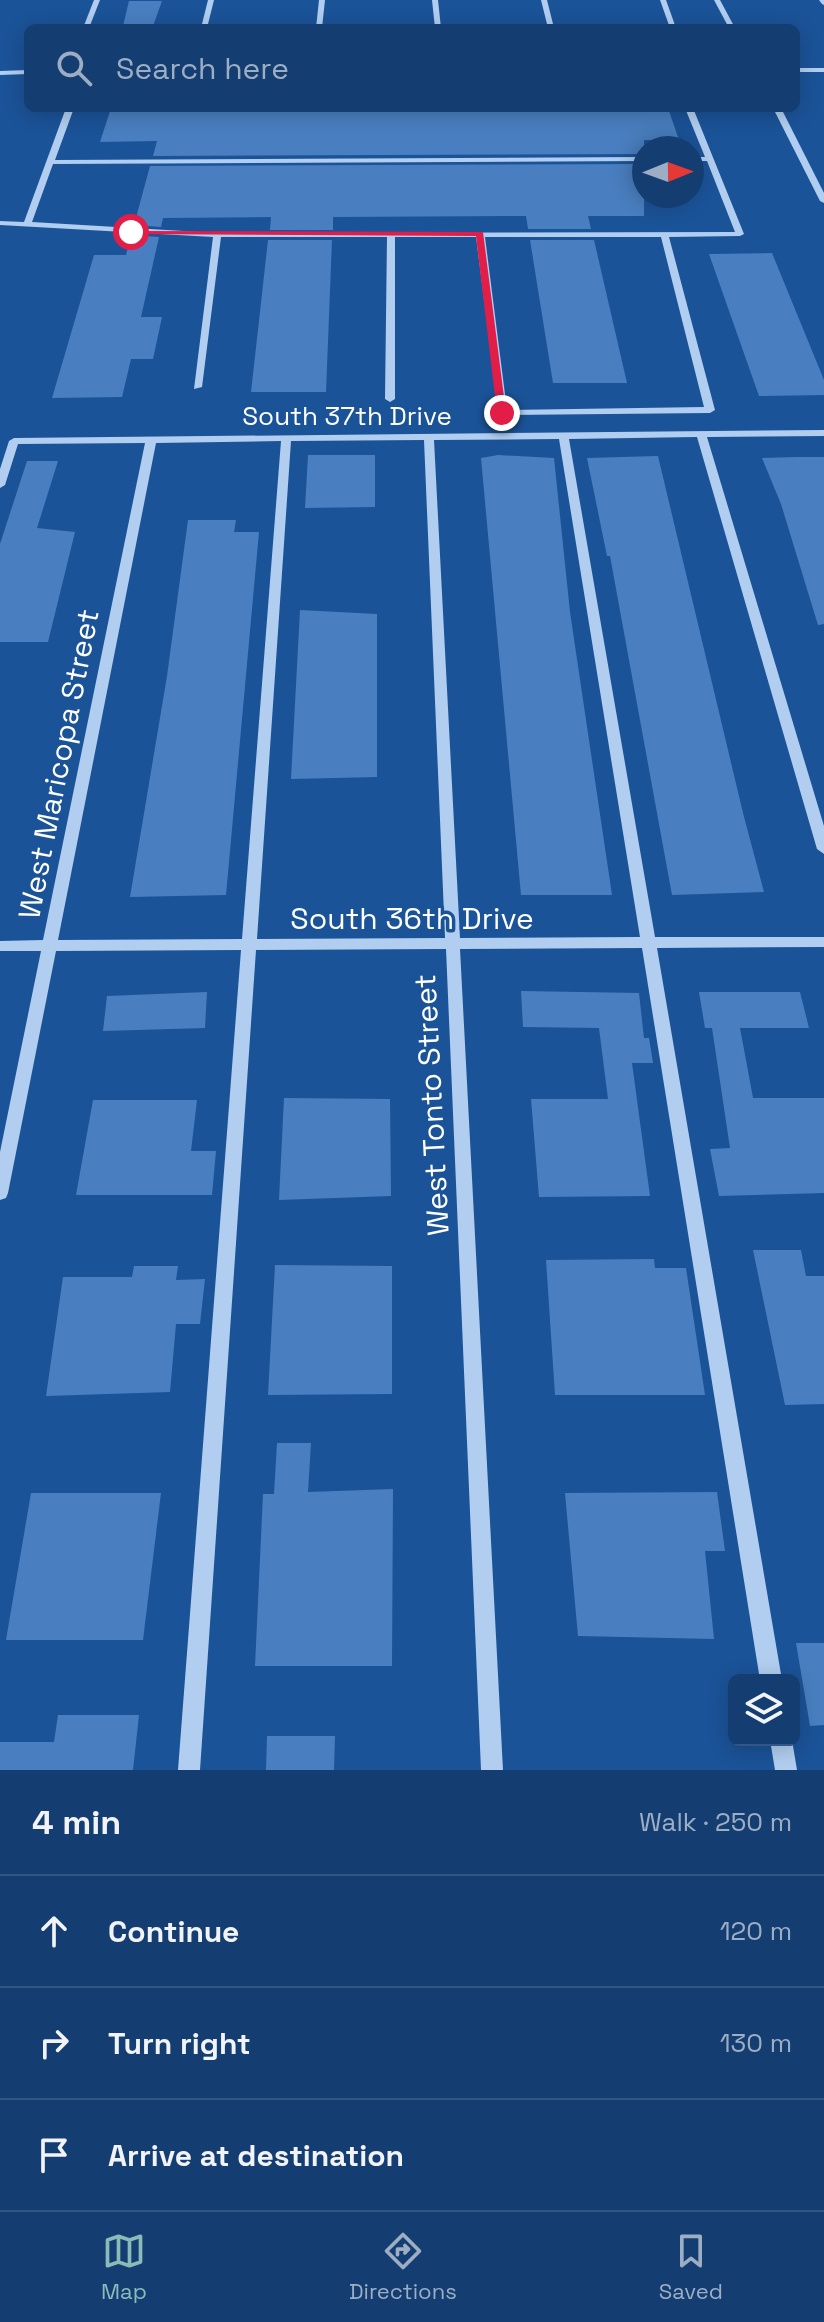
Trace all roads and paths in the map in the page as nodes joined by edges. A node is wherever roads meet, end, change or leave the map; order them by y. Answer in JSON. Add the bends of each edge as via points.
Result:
{"nodes":[{"id":1,"x":97,"y":0,"type":"edge"},
{"id":2,"x":211,"y":0,"type":"edge"},
{"id":3,"x":322,"y":0,"type":"edge"},
{"id":4,"x":435,"y":0,"type":"edge"},
{"id":5,"x":544,"y":0,"type":"edge"},
{"id":6,"x":663,"y":0,"type":"edge"},
{"id":7,"x":717,"y":0,"type":"edge"},
{"id":8,"x":88,"y":24,"type":"edge"},
{"id":9,"x":205,"y":24,"type":"edge"},
{"id":10,"x":319,"y":24,"type":"edge"},
{"id":11,"x":438,"y":24,"type":"edge"},
{"id":12,"x":550,"y":24,"type":"edge"},
{"id":13,"x":672,"y":24,"type":"edge"},
{"id":14,"x":730,"y":24,"type":"edge"},
{"id":15,"x":800,"y":70,"type":"edge"},
{"id":16,"x":824,"y":70,"type":"edge"},
{"id":17,"x":24,"y":72,"type":"edge"},
{"id":18,"x":0,"y":73,"type":"edge"},
{"id":19,"x":68,"y":112,"type":"edge"},
{"id":20,"x":690,"y":112,"type":"edge"},
{"id":21,"x":779,"y":112,"type":"edge"},
{"id":22,"x":632,"y":159,"type":"edge"},
{"id":23,"x":704,"y":159,"type":"edge"},
{"id":24,"x":708,"y":159,"type":"junction"},
{"id":25,"x":49,"y":162,"type":"junction"},
{"id":26,"x":824,"y":201,"type":"edge"},
{"id":27,"x":0,"y":223,"type":"edge"},
{"id":28,"x":27,"y":226,"type":"junction"},
{"id":29,"x":391,"y":233,"type":"junction"},
{"id":30,"x":480,"y":233,"type":"junction"},
{"id":31,"x":664,"y":234,"type":"junction"},
{"id":32,"x":217,"y":235,"type":"junction"},
{"id":33,"x":197,"y":387,"type":"dead end"},
{"id":34,"x":390,"y":399,"type":"dead end"},
{"id":35,"x":824,"y":433,"type":"edge"},
{"id":36,"x":701,"y":434,"type":"junction"},
{"id":37,"x":564,"y":436,"type":"junction"},
{"id":38,"x":286,"y":438,"type":"junction"},
{"id":39,"x":429,"y":438,"type":"junction"},
{"id":40,"x":151,"y":440,"type":"junction"},
{"id":41,"x":0,"y":485,"type":"edge"},
{"id":42,"x":824,"y":849,"type":"edge"},
{"id":43,"x":824,"y":942,"type":"edge"},
{"id":44,"x":646,"y":943,"type":"junction"},
{"id":45,"x":252,"y":945,"type":"junction"},
{"id":46,"x":0,"y":946,"type":"edge"},
{"id":47,"x":49,"y":946,"type":"junction"},
{"id":48,"x":453,"y":946,"type":"junction"},
{"id":49,"x":0,"y":1193,"type":"edge"},
{"id":50,"x":770,"y":1674,"type":"edge"},
{"id":51,"x":782,"y":1746,"type":"edge"},
{"id":52,"x":189,"y":1770,"type":"edge"},
{"id":53,"x":492,"y":1770,"type":"edge"},
{"id":54,"x":786,"y":1770,"type":"edge"}],
"edges":[{"from":1,"to":8,"type":"street"},
{"from":2,"to":9,"type":"street"},
{"from":3,"to":10,"type":"street"},
{"from":4,"to":11,"type":"street"},
{"from":5,"to":12,"type":"street"},
{"from":6,"to":13,"type":"street"},
{"from":7,"to":14,"type":"street"},
{"from":15,"to":16,"type":"street"},
{"from":17,"to":18,"type":"street"},
{"from":19,"to":25,"type":"street"},
{"from":20,"to":24,"type":"street"},
{"from":21,"to":26,"type":"street"},
{"from":22,"to":25,"type":"street"},
{"from":23,"to":24,"type":"street"},
{"from":24,"to":31,"type":"street","via":[[740,234]]},
{"from":25,"to":28,"type":"street"},
{"from":27,"to":28,"type":"street"},
{"from":28,"to":32,"type":"street"},
{"from":29,"to":30,"type":"street"},
{"from":29,"to":32,"type":"street"},
{"from":29,"to":34,"type":"street"},
{"from":30,"to":31,"type":"street"},
{"from":30,"to":31,"type":"street","via":[[502,413],[710,410]]},
{"from":32,"to":33,"type":"street"},
{"from":35,"to":36,"type":"street","name":"South 37th Drive"},
{"from":36,"to":37,"type":"street","name":"South 37th Drive"},
{"from":36,"to":42,"type":"street"},
{"from":37,"to":39,"type":"street","name":"South 37th Drive"},
{"from":37,"to":44,"type":"street"},
{"from":38,"to":39,"type":"street","name":"South 37th Drive"},
{"from":38,"to":40,"type":"street","name":"South 37th Drive"},
{"from":38,"to":45,"type":"street"},
{"from":39,"to":48,"type":"street","name":"West Tonto Street"},
{"from":40,"to":41,"type":"street","name":"South 37th Drive","via":[[14,441]]},
{"from":40,"to":47,"type":"street","name":"West Maricopa Street"},
{"from":43,"to":44,"type":"street","name":"South 36th Drive"},
{"from":44,"to":48,"type":"street","name":"South 36th Drive"},
{"from":44,"to":50,"type":"street"},
{"from":45,"to":47,"type":"street","name":"South 36th Drive"},
{"from":45,"to":48,"type":"street","name":"South 36th Drive"},
{"from":45,"to":52,"type":"street"},
{"from":46,"to":47,"type":"street","name":"South 36th Drive"},
{"from":47,"to":49,"type":"street","name":"West Maricopa Street"},
{"from":48,"to":53,"type":"street","name":"West Tonto Street"},
{"from":51,"to":54,"type":"street"}]}
